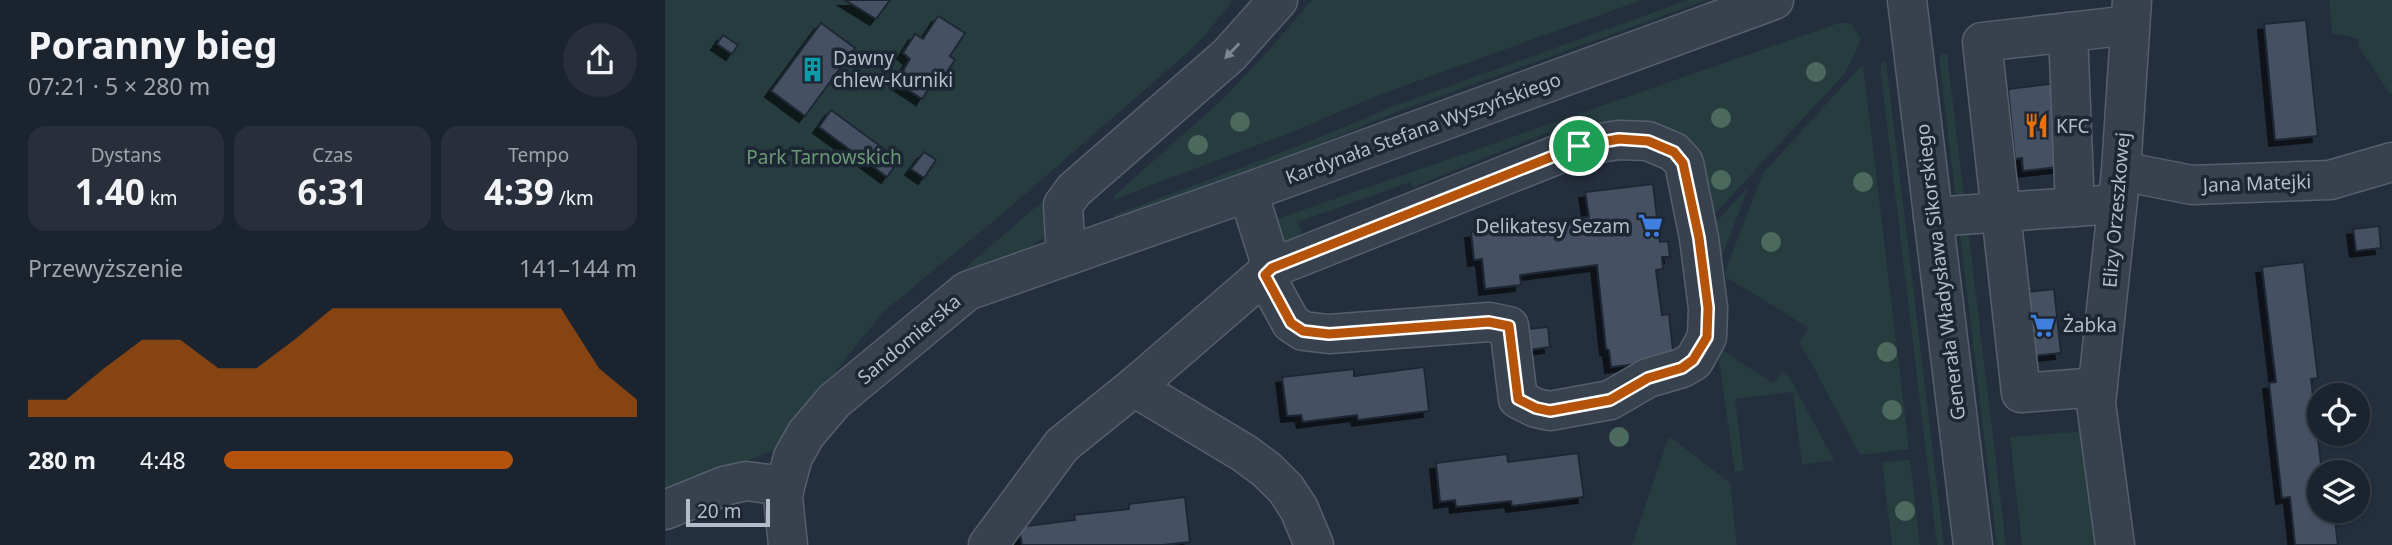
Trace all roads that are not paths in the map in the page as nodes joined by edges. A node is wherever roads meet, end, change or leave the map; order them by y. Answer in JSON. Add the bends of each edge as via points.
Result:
{"nodes":[{"id":1,"x":1278,"y":0,"type":"edge"},
{"id":2,"x":1774,"y":0,"type":"edge"},
{"id":3,"x":1907,"y":0,"type":"edge"},
{"id":4,"x":2131,"y":12,"type":"edge"},
{"id":5,"x":2068,"y":32,"type":"junction"},
{"id":6,"x":2392,"y":162,"type":"edge"},
{"id":7,"x":2119,"y":187,"type":"junction"},
{"id":8,"x":1248,"y":192,"type":"junction"},
{"id":9,"x":2075,"y":207,"type":"junction"},
{"id":10,"x":2001,"y":212,"type":"junction"},
{"id":11,"x":1933,"y":218,"type":"junction"},
{"id":12,"x":1070,"y":254,"type":"junction"},
{"id":13,"x":1268,"y":271,"type":"junction"},
{"id":14,"x":1134,"y":387,"type":"junction"},
{"id":15,"x":2098,"y":387,"type":"junction"},
{"id":16,"x":785,"y":486,"type":"junction"},
{"id":17,"x":665,"y":510,"type":"edge"},
{"id":18,"x":788,"y":545,"type":"edge"},
{"id":19,"x":988,"y":545,"type":"edge"},
{"id":20,"x":1314,"y":545,"type":"edge"},
{"id":21,"x":1973,"y":545,"type":"edge"},
{"id":22,"x":2115,"y":545,"type":"edge"}],
"edges":[{"from":1,"to":12,"type":"street","one_way":true,"via":[[1229,55],[1074,190],[1063,205]]},
{"from":2,"to":8,"type":"street","name":"Kardynała Stefana Wyszyńskiego"},
{"from":3,"to":11,"type":"street","name":"Generała Władysława Sikorskiego"},
{"from":4,"to":5,"type":"street"},
{"from":4,"to":7,"type":"street","name":"Elizy Orzeszkowej"},
{"from":5,"to":9,"type":"street"},
{"from":5,"to":10,"type":"street","via":[[1982,42]]},
{"from":6,"to":7,"type":"street","name":"Jana Matejki","via":[[2330,180]]},
{"from":7,"to":9,"type":"street","name":"Jana Matejki"},
{"from":7,"to":15,"type":"street","name":"Elizy Orzeszkowej"},
{"from":8,"to":12,"type":"street","name":"Kardynała Stefana Wyszyńskiego"},
{"from":8,"to":13,"type":"street"},
{"from":9,"to":10,"type":"street","name":"Jana Matejki"},
{"from":10,"to":11,"type":"street","name":"Jana Matejki"},
{"from":10,"to":15,"type":"street","via":[[2021,393]]},
{"from":11,"to":21,"type":"street","name":"Generała Władysława Sikorskiego"},
{"from":12,"to":16,"type":"street","name":"Sandomierska","via":[[967,291],[834,401],[806,434]]},
{"from":13,"to":13,"type":"street","via":[[1291,323],[1303,331],[1329,334],[1489,322],[1509,326],[1518,399],[1550,411],[1610,400],[1648,378],[1682,368],[1693,360],[1707,337],[1699,238],[1683,163],[1674,152],[1648,141],[1619,139],[1579,146]]},
{"from":13,"to":14,"type":"street"},
{"from":14,"to":19,"type":"street","via":[[1062,445]]},
{"from":14,"to":20,"type":"street","via":[[1267,470],[1299,509]]},
{"from":15,"to":22,"type":"street","name":"Elizy Orzeszkowej","via":[[2096,402]]},
{"from":16,"to":17,"type":"street","via":[[745,481]]},
{"from":16,"to":18,"type":"street"}]}
